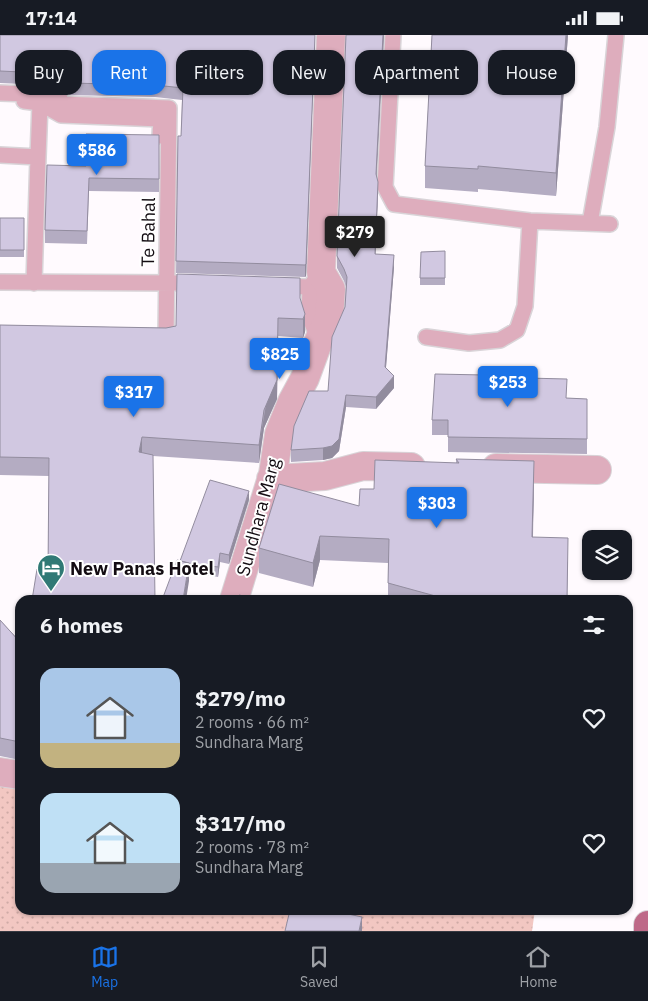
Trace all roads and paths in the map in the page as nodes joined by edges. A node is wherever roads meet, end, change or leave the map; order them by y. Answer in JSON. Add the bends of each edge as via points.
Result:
{"nodes":[{"id":1,"x":331,"y":35,"type":"edge"},
{"id":2,"x":393,"y":35,"type":"edge"},
{"id":3,"x":616,"y":35,"type":"edge"},
{"id":4,"x":0,"y":93,"type":"edge"},
{"id":5,"x":0,"y":100,"type":"edge"},
{"id":6,"x":40,"y":103,"type":"junction"},
{"id":7,"x":0,"y":155,"type":"edge"},
{"id":8,"x":38,"y":157,"type":"junction"},
{"id":9,"x":530,"y":221,"type":"junction"},
{"id":10,"x":590,"y":223,"type":"junction"},
{"id":11,"x":610,"y":224,"type":"dead end"},
{"id":12,"x":315,"y":280,"type":"junction"},
{"id":13,"x":0,"y":282,"type":"edge"},
{"id":14,"x":34,"y":283,"type":"junction"},
{"id":15,"x":162,"y":283,"type":"junction"},
{"id":16,"x":195,"y":284,"type":"edge"},
{"id":17,"x":262,"y":286,"type":"edge"},
{"id":18,"x":137,"y":337,"type":"edge"},
{"id":19,"x":426,"y":337,"type":"dead end"},
{"id":20,"x":432,"y":467,"type":"edge"},
{"id":21,"x":471,"y":468,"type":"edge"},
{"id":22,"x":597,"y":470,"type":"dead end"},
{"id":23,"x":271,"y":479,"type":"junction"},
{"id":24,"x":236,"y":595,"type":"edge"},
{"id":25,"x":0,"y":772,"type":"edge"},
{"id":26,"x":15,"y":774,"type":"edge"},
{"id":27,"x":648,"y":925,"type":"edge"},
{"id":28,"x":648,"y":931,"type":"edge"}],
"edges":[{"from":1,"to":12,"type":"street"},
{"from":2,"to":9,"type":"lane","via":[[385,187],[394,204]]},
{"from":3,"to":10,"type":"lane","via":[[607,127]]},
{"from":4,"to":15,"type":"lane","name":"Te Bahal","via":[[59,95],[61,104],[169,108]]},
{"from":5,"to":6,"type":"lane"},
{"from":6,"to":8,"type":"lane"},
{"from":6,"to":15,"type":"lane","via":[[61,115],[161,119]]},
{"from":7,"to":8,"type":"lane"},
{"from":8,"to":14,"type":"lane"},
{"from":9,"to":10,"type":"lane"},
{"from":9,"to":19,"type":"lane","via":[[525,306],[517,330],[500,340],[469,343]]},
{"from":10,"to":11,"type":"lane"},
{"from":12,"to":17,"type":"lane"},
{"from":12,"to":23,"type":"street","name":"Sundhara Marg","via":[[331,289],[329,318],[279,434]]},
{"from":13,"to":14,"type":"lane"},
{"from":14,"to":15,"type":"lane"},
{"from":15,"to":16,"type":"lane"},
{"from":15,"to":18,"type":"lane","name":"Te Bahal","via":[[166,337]]},
{"from":20,"to":23,"type":"street","via":[[363,466],[325,476]]},
{"from":21,"to":22,"type":"street"},
{"from":23,"to":24,"type":"street","name":"Sundhara Marg"},
{"from":25,"to":26,"type":"street"},
{"from":27,"to":28,"type":"main road"}]}
